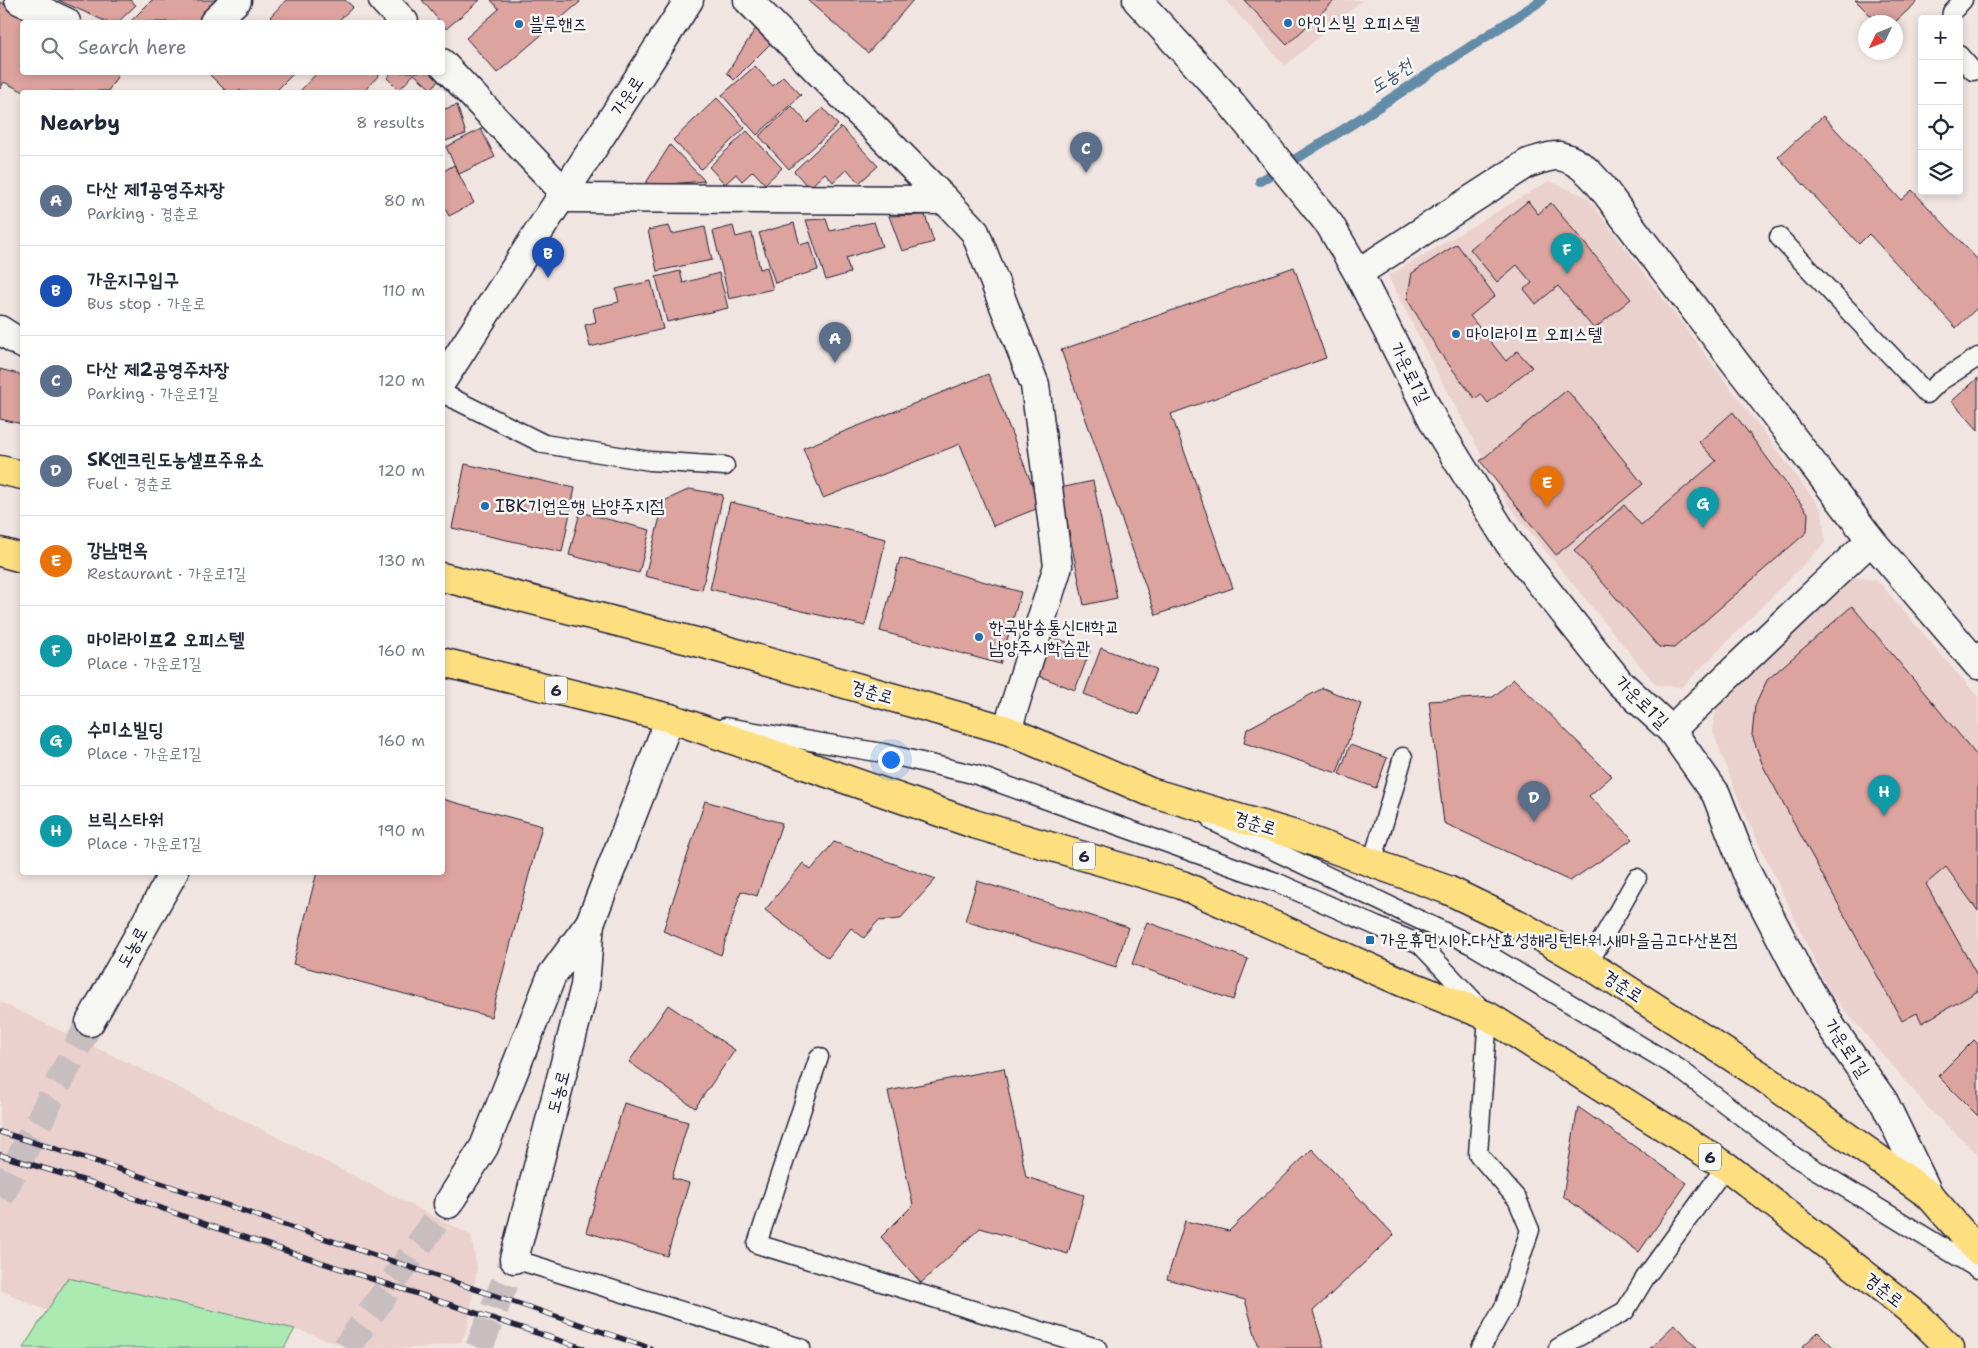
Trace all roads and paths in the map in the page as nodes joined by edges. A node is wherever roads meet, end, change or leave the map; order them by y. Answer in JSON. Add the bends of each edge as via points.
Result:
{"nodes":[{"id":1,"x":19,"y":0,"type":"edge"},
{"id":2,"x":237,"y":0,"type":"edge"},
{"id":3,"x":383,"y":0,"type":"edge"},
{"id":4,"x":689,"y":0,"type":"edge"},
{"id":5,"x":748,"y":0,"type":"edge"},
{"id":6,"x":1137,"y":0,"type":"edge"},
{"id":7,"x":1963,"y":0,"type":"edge"},
{"id":8,"x":1952,"y":15,"type":"edge"},
{"id":9,"x":62,"y":20,"type":"edge"},
{"id":10,"x":216,"y":20,"type":"edge"},
{"id":11,"x":402,"y":20,"type":"edge"},
{"id":12,"x":1963,"y":60,"type":"edge"},
{"id":13,"x":445,"y":66,"type":"edge"},
{"id":14,"x":1973,"y":71,"type":"dead end"},
{"id":15,"x":562,"y":195,"type":"junction"},
{"id":16,"x":945,"y":200,"type":"junction"},
{"id":17,"x":1779,"y":237,"type":"dead end"},
{"id":18,"x":1358,"y":273,"type":"junction"},
{"id":19,"x":0,"y":330,"type":"edge"},
{"id":20,"x":20,"y":343,"type":"edge"},
{"id":21,"x":1978,"y":357,"type":"edge"},
{"id":22,"x":445,"y":376,"type":"edge"},
{"id":23,"x":445,"y":394,"type":"edge"},
{"id":24,"x":725,"y":466,"type":"dead end"},
{"id":25,"x":0,"y":470,"type":"edge"},
{"id":26,"x":20,"y":475,"type":"edge"},
{"id":27,"x":1871,"y":540,"type":"junction"},
{"id":28,"x":0,"y":552,"type":"edge"},
{"id":29,"x":20,"y":557,"type":"edge"},
{"id":30,"x":445,"y":579,"type":"edge"},
{"id":31,"x":445,"y":663,"type":"edge"},
{"id":32,"x":1978,"y":665,"type":"edge"},
{"id":33,"x":670,"y":718,"type":"junction"},
{"id":34,"x":1006,"y":730,"type":"junction"},
{"id":35,"x":1672,"y":730,"type":"junction"},
{"id":36,"x":1403,"y":757,"type":"dead end"},
{"id":37,"x":1150,"y":792,"type":"junction"},
{"id":38,"x":1372,"y":863,"type":"junction"},
{"id":39,"x":172,"y":875,"type":"edge"},
{"id":40,"x":1638,"y":878,"type":"dead end"},
{"id":41,"x":590,"y":923,"type":"junction"},
{"id":42,"x":1588,"y":964,"type":"junction"},
{"id":43,"x":1488,"y":1016,"type":"junction"},
{"id":44,"x":90,"y":1022,"type":"tunnel mouth"},
{"id":45,"x":819,"y":1057,"type":"dead end"},
{"id":46,"x":1726,"y":1166,"type":"junction"},
{"id":47,"x":1929,"y":1195,"type":"junction"},
{"id":48,"x":448,"y":1204,"type":"tunnel mouth"},
{"id":49,"x":1978,"y":1251,"type":"edge"},
{"id":50,"x":514,"y":1259,"type":"joint"},
{"id":51,"x":1978,"y":1269,"type":"edge"},
{"id":52,"x":801,"y":1348,"type":"edge"},
{"id":53,"x":1097,"y":1348,"type":"edge"},
{"id":54,"x":1482,"y":1348,"type":"edge"},
{"id":55,"x":1558,"y":1348,"type":"edge"},
{"id":56,"x":1950,"y":1348,"type":"edge"}],
"edges":[{"from":1,"to":9,"type":"street"},
{"from":2,"to":10,"type":"street"},
{"from":3,"to":11,"type":"street"},
{"from":4,"to":15,"type":"street","name":"가운로"},
{"from":5,"to":16,"type":"street"},
{"from":6,"to":18,"type":"street","name":"가운로1길","via":[[1226,97],[1330,225]]},
{"from":7,"to":8,"type":"lane"},
{"from":12,"to":14,"type":"lane"},
{"from":13,"to":15,"type":"street"},
{"from":15,"to":16,"type":"street"},
{"from":15,"to":22,"type":"street","name":"가운로"},
{"from":16,"to":34,"type":"street","via":[[975,232],[1035,385],[1058,566]]},
{"from":17,"to":21,"type":"lane","via":[[1927,394],[1939,382]]},
{"from":18,"to":27,"type":"street","via":[[1528,163],[1557,156],[1578,163],[1624,217]]},
{"from":18,"to":35,"type":"street","name":"가운로1길","via":[[1436,424],[1509,543],[1620,683]]},
{"from":19,"to":20,"type":"street"},
{"from":23,"to":24,"type":"lane","via":[[544,444],[650,462]]},
{"from":25,"to":26,"type":"main road"},
{"from":27,"to":32,"type":"street"},
{"from":27,"to":35,"type":"street"},
{"from":28,"to":29,"type":"main road"},
{"from":30,"to":34,"type":"main road","name":"경춘로","via":[[708,644]]},
{"from":31,"to":33,"type":"main road","name":"경춘로","number":"6"},
{"from":33,"to":41,"type":"street","name":"도농로"},
{"from":33,"to":43,"type":"main road","name":"경춘로","number":"6","via":[[974,824],[1182,885],[1402,982]]},
{"from":33,"to":43,"type":"lane","via":[[883,753],[976,775],[1267,879],[1420,944]]},
{"from":34,"to":37,"type":"main road","name":"경춘로"},
{"from":35,"to":47,"type":"street","name":"가운로1길","via":[[1716,794],[1746,871],[1796,967],[1832,1028],[1884,1102]]},
{"from":36,"to":38,"type":"lane"},
{"from":37,"to":38,"type":"main road","name":"경춘로","via":[[1292,834]]},
{"from":37,"to":51,"type":"lane","via":[[1472,945],[1678,1068],[1795,1157]]},
{"from":38,"to":42,"type":"main road","name":"경춘로","via":[[1448,890],[1516,923]]},
{"from":39,"to":44,"type":"street","name":"도농로"},
{"from":40,"to":42,"type":"lane"},
{"from":41,"to":48,"type":"street","name":"도농로","via":[[552,975],[484,1147]]},
{"from":41,"to":50,"type":"street","name":"도농로","via":[[585,986]]},
{"from":42,"to":47,"type":"main road","name":"경춘로","via":[[1760,1074]]},
{"from":43,"to":46,"type":"main road","name":"경춘로","number":"6"},
{"from":43,"to":54,"type":"lane","via":[[1478,1154],[1517,1199],[1530,1230],[1505,1305]]},
{"from":45,"to":53,"type":"lane","via":[[757,1244]]},
{"from":46,"to":55,"type":"lane","via":[[1625,1311]]},
{"from":46,"to":56,"type":"main road","name":"경춘로","number":"6","via":[[1919,1317]]},
{"from":47,"to":49,"type":"main road","name":"경춘로"},
{"from":50,"to":52,"type":"lane"}]}
